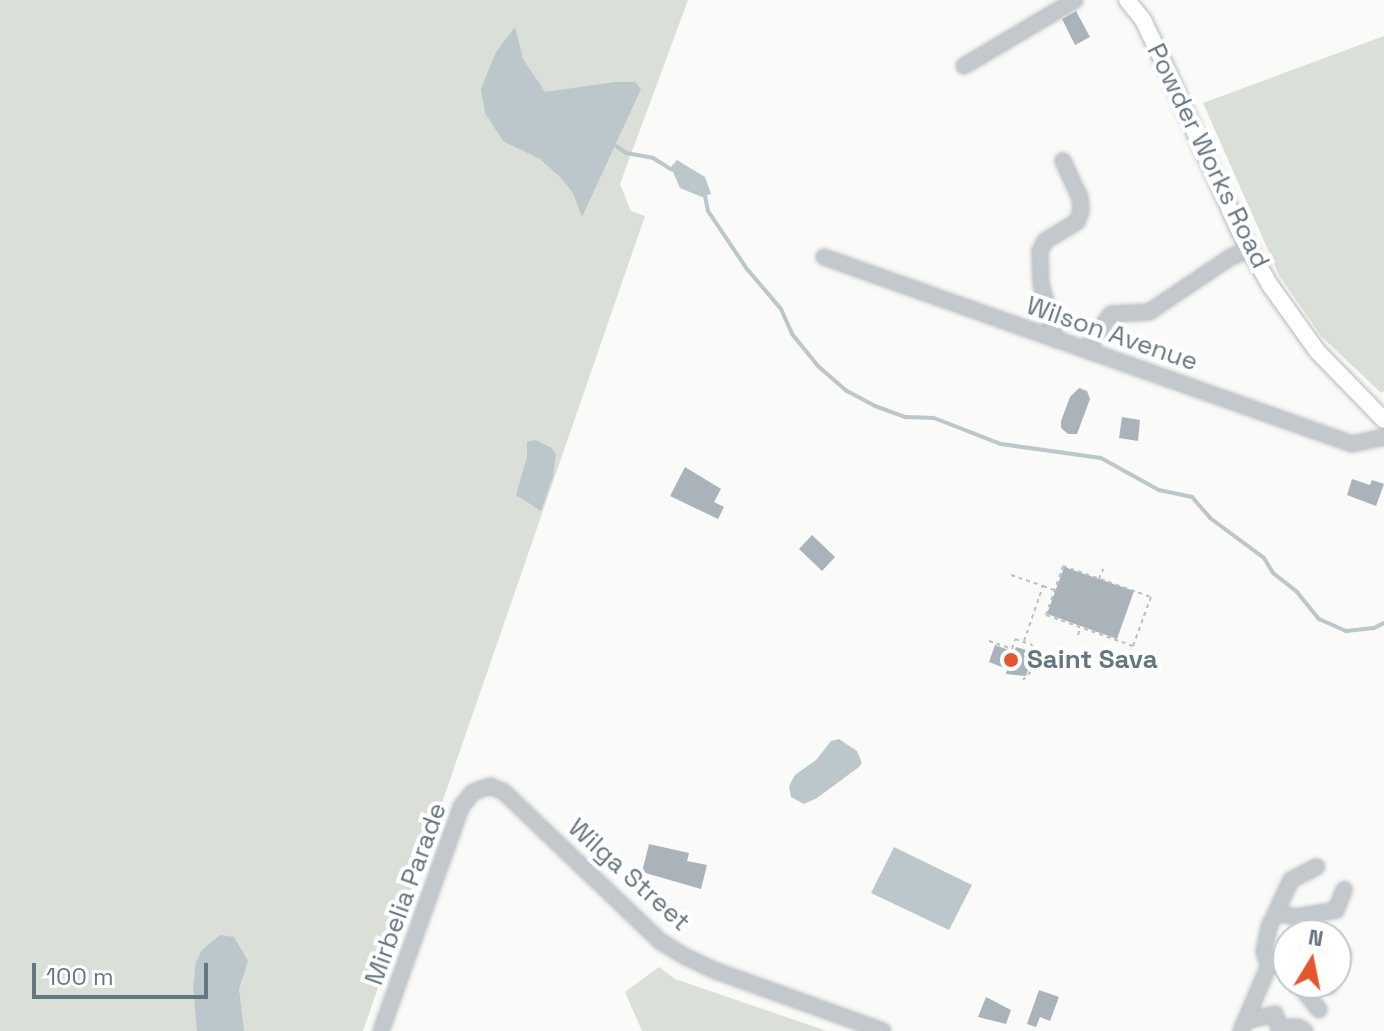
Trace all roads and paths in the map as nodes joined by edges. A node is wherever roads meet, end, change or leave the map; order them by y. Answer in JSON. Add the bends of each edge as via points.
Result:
{"nodes":[{"id":1,"x":1075,"y":0,"type":"edge"},
{"id":2,"x":1127,"y":0,"type":"edge"},
{"id":3,"x":964,"y":66,"type":"dead end"},
{"id":4,"x":1063,"y":161,"type":"dead end"},
{"id":5,"x":1250,"y":249,"type":"junction"},
{"id":6,"x":824,"y":257,"type":"dead end"},
{"id":7,"x":1056,"y":340,"type":"junction"},
{"id":8,"x":1086,"y":350,"type":"junction"},
{"id":9,"x":1384,"y":420,"type":"edge"},
{"id":10,"x":1384,"y":437,"type":"edge"},
{"id":11,"x":1103,"y":569,"type":"dead end"},
{"id":12,"x":1011,"y":575,"type":"dead end"},
{"id":13,"x":1099,"y":579,"type":"junction"},
{"id":14,"x":1043,"y":586,"type":"junction"},
{"id":15,"x":1055,"y":590,"type":"junction"},
{"id":16,"x":1081,"y":628,"type":"junction"},
{"id":17,"x":1078,"y":635,"type":"dead end"},
{"id":18,"x":989,"y":641,"type":"dead end"},
{"id":19,"x":1024,"y":642,"type":"junction"},
{"id":20,"x":1023,"y":680,"type":"dead end"},
{"id":21,"x":490,"y":786,"type":"joint"},
{"id":22,"x":1317,"y":867,"type":"dead end"},
{"id":23,"x":1344,"y":890,"type":"dead end"},
{"id":24,"x":1276,"y":913,"type":"junction"},
{"id":25,"x":1297,"y":917,"type":"junction"},
{"id":26,"x":1300,"y":919,"type":"edge"},
{"id":27,"x":1266,"y":958,"type":"junction"},
{"id":28,"x":1272,"y":961,"type":"edge"},
{"id":29,"x":1310,"y":999,"type":"edge"},
{"id":30,"x":1319,"y":1010,"type":"dead end"},
{"id":31,"x":1243,"y":1026,"type":"edge"},
{"id":32,"x":1280,"y":1030,"type":"edge"},
{"id":33,"x":381,"y":1031,"type":"edge"},
{"id":34,"x":883,"y":1031,"type":"edge"},
{"id":35,"x":1305,"y":1031,"type":"edge"}],
"edges":[{"from":1,"to":3,"type":"street"},
{"from":2,"to":5,"type":"main road","name":"Powder Works Road","via":[[1143,20]]},
{"from":4,"to":7,"type":"street","via":[[1081,211],[1077,222],[1045,241],[1040,251],[1041,284]]},
{"from":5,"to":8,"type":"street","via":[[1149,312],[1111,314]]},
{"from":5,"to":9,"type":"main road","name":"Powder Works Road","via":[[1317,351]]},
{"from":6,"to":7,"type":"street","name":"Wilson Avenue"},
{"from":7,"to":8,"type":"street","name":"Wilson Avenue"},
{"from":8,"to":10,"type":"street","name":"Wilson Avenue","via":[[1352,444]]},
{"from":11,"to":13,"type":"path"},
{"from":12,"to":14,"type":"path"},
{"from":13,"to":15,"type":"path","via":[[1063,566]]},
{"from":13,"to":16,"type":"path","via":[[1151,597],[1133,646]]},
{"from":14,"to":15,"type":"path"},
{"from":14,"to":19,"type":"path"},
{"from":15,"to":16,"type":"path","via":[[1046,615]]},
{"from":16,"to":17,"type":"path"},
{"from":18,"to":19,"type":"path","via":[[1012,649],[1015,639]]},
{"from":19,"to":20,"type":"path","via":[[1032,645],[1036,666]]},
{"from":21,"to":33,"type":"street","name":"Mirbelia Parade","via":[[473,792],[461,807]]},
{"from":21,"to":34,"type":"street","name":"Wilga Street","via":[[504,792],[660,941],[684,956]]},
{"from":22,"to":24,"type":"street","via":[[1291,880]]},
{"from":23,"to":25,"type":"street","via":[[1336,910]]},
{"from":24,"to":25,"type":"street"},
{"from":24,"to":27,"type":"street"},
{"from":25,"to":26,"type":"street"},
{"from":27,"to":28,"type":"street"},
{"from":27,"to":31,"type":"street","via":[[1269,965]]},
{"from":29,"to":30,"type":"street"},
{"from":31,"to":32,"type":"street","via":[[1275,1014]]},
{"from":32,"to":35,"type":"street"}]}
